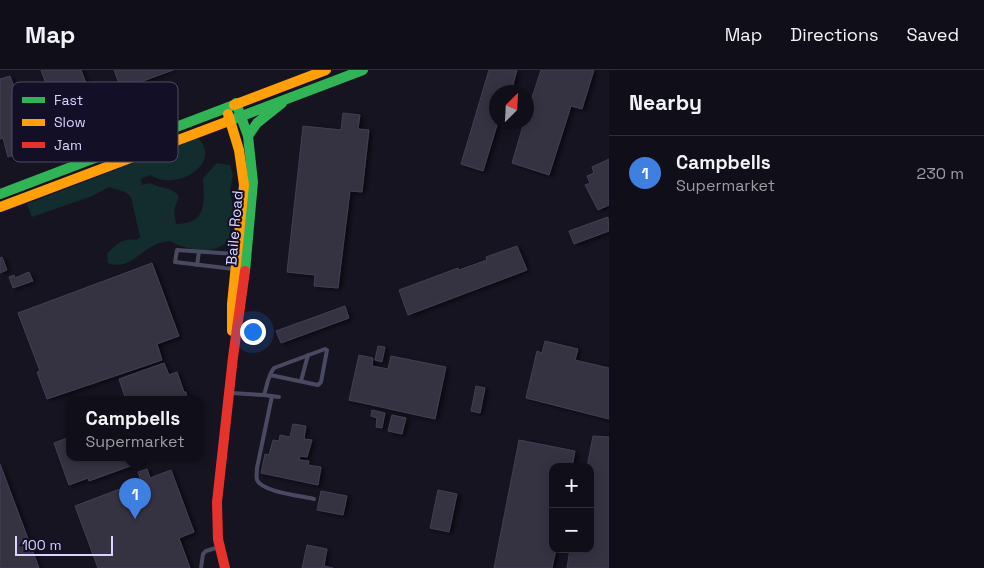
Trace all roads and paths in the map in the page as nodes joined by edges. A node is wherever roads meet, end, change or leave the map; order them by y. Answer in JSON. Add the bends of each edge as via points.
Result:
{"nodes":[{"id":1,"x":326,"y":70,"type":"edge"},
{"id":2,"x":362,"y":70,"type":"edge"},
{"id":3,"x":292,"y":96,"type":"junction"},
{"id":4,"x":231,"y":105,"type":"junction"},
{"id":5,"x":240,"y":115,"type":"junction"},
{"id":6,"x":230,"y":120,"type":"junction"},
{"id":7,"x":178,"y":125,"type":"edge"},
{"id":8,"x":248,"y":136,"type":"junction"},
{"id":9,"x":178,"y":140,"type":"edge"},
{"id":10,"x":83,"y":162,"type":"edge"},
{"id":11,"x":119,"y":162,"type":"edge"},
{"id":12,"x":0,"y":194,"type":"edge"},
{"id":13,"x":0,"y":207,"type":"edge"},
{"id":14,"x":199,"y":252,"type":"junction"},
{"id":15,"x":242,"y":254,"type":"junction"},
{"id":16,"x":198,"y":265,"type":"junction"},
{"id":17,"x":240,"y":269,"type":"junction"},
{"id":18,"x":308,"y":355,"type":"junction"},
{"id":19,"x":270,"y":375,"type":"junction"},
{"id":20,"x":302,"y":382,"type":"junction"},
{"id":21,"x":229,"y":393,"type":"junction"},
{"id":22,"x":264,"y":394,"type":"junction"},
{"id":23,"x":272,"y":396,"type":"junction"},
{"id":24,"x":279,"y":397,"type":"dead end"},
{"id":25,"x":314,"y":499,"type":"dead end"},
{"id":26,"x":219,"y":547,"type":"junction"},
{"id":27,"x":201,"y":568,"type":"edge"},
{"id":28,"x":225,"y":568,"type":"edge"}],
"edges":[{"from":1,"to":4,"type":"main road"},
{"from":2,"to":3,"type":"main road"},
{"from":3,"to":5,"type":"main road"},
{"from":3,"to":8,"type":"main road","via":[[256,124]]},
{"from":4,"to":5,"type":"main road","name":"Baile Road"},
{"from":4,"to":6,"type":"main road","name":"Baile Road"},
{"from":4,"to":7,"type":"main road"},
{"from":5,"to":6,"type":"main road"},
{"from":5,"to":8,"type":"main road","name":"Baile Road"},
{"from":6,"to":9,"type":"main road"},
{"from":6,"to":15,"type":"main road","name":"Baile Road","via":[[240,150],[244,185]]},
{"from":8,"to":15,"type":"main road","name":"Baile Road","via":[[253,182]]},
{"from":10,"to":12,"type":"main road"},
{"from":11,"to":13,"type":"main road"},
{"from":14,"to":15,"type":"lane"},
{"from":14,"to":16,"type":"lane"},
{"from":14,"to":16,"type":"lane","via":[[177,250],[175,262]]},
{"from":15,"to":17,"type":"main road","name":"Baile Road"},
{"from":16,"to":17,"type":"lane"},
{"from":17,"to":21,"type":"main road","name":"Baile Road","via":[[241,307]]},
{"from":18,"to":19,"type":"lane","via":[[274,368]]},
{"from":18,"to":20,"type":"lane"},
{"from":18,"to":20,"type":"lane","via":[[327,350],[321,382],[318,385]]},
{"from":19,"to":20,"type":"lane"},
{"from":19,"to":22,"type":"lane"},
{"from":21,"to":22,"type":"lane"},
{"from":21,"to":26,"type":"main road","name":"Baile Road","via":[[217,502]]},
{"from":22,"to":23,"type":"lane"},
{"from":23,"to":24,"type":"lane"},
{"from":23,"to":25,"type":"lane","via":[[257,480],[268,489]]},
{"from":26,"to":27,"type":"lane","via":[[203,554]]},
{"from":26,"to":28,"type":"main road","name":"Baile Road"}]}
